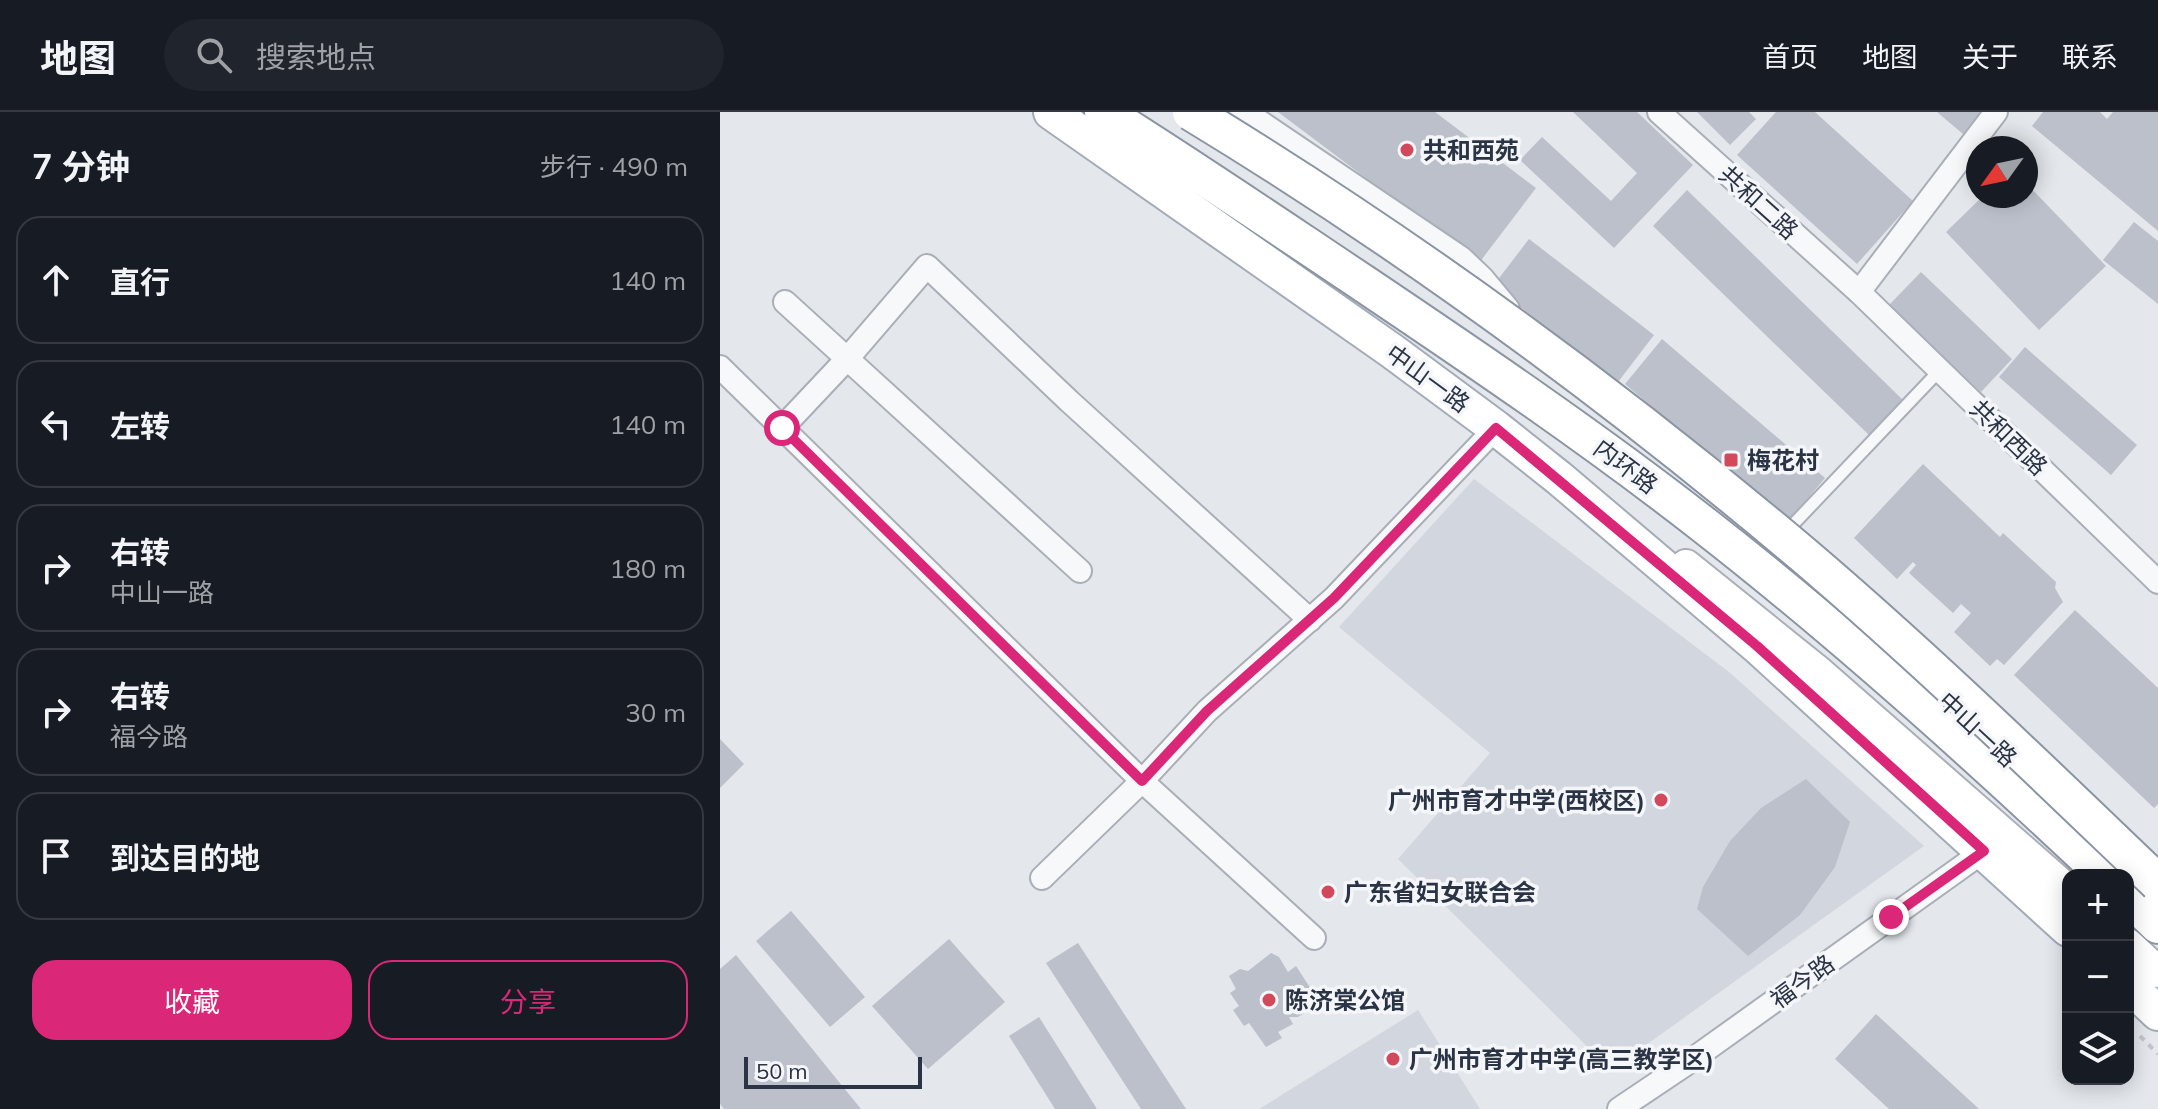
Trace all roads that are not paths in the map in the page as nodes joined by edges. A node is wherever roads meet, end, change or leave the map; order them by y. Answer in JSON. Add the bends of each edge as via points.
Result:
{"nodes":[{"id":1,"x":1051,"y":112,"type":"edge"},
{"id":2,"x":1103,"y":112,"type":"edge"},
{"id":3,"x":1240,"y":112,"type":"edge"},
{"id":4,"x":1659,"y":112,"type":"edge"},
{"id":5,"x":1996,"y":112,"type":"edge"},
{"id":6,"x":1190,"y":114,"type":"edge"},
{"id":7,"x":1859,"y":292,"type":"junction"},
{"id":8,"x":785,"y":302,"type":"dead end"},
{"id":9,"x":847,"y":359,"type":"junction"},
{"id":10,"x":1541,"y":364,"type":"junction"},
{"id":11,"x":720,"y":367,"type":"edge"},
{"id":12,"x":1940,"y":370,"type":"junction"},
{"id":13,"x":782,"y":428,"type":"junction"},
{"id":14,"x":1496,"y":428,"type":"junction"},
{"id":15,"x":1559,"y":478,"type":"junction"},
{"id":16,"x":1773,"y":545,"type":"junction"},
{"id":17,"x":1080,"y":571,"type":"dead end"},
{"id":18,"x":2158,"y":582,"type":"edge"},
{"id":19,"x":1310,"y":620,"type":"junction"},
{"id":20,"x":1142,"y":781,"type":"junction"},
{"id":21,"x":1984,"y":851,"type":"junction"},
{"id":22,"x":2099,"y":869,"type":"edge"},
{"id":23,"x":1042,"y":878,"type":"dead end"},
{"id":24,"x":2158,"y":883,"type":"edge"},
{"id":25,"x":2062,"y":885,"type":"edge"},
{"id":26,"x":2158,"y":899,"type":"edge"},
{"id":27,"x":2134,"y":902,"type":"edge"},
{"id":28,"x":2062,"y":923,"type":"edge"},
{"id":29,"x":2158,"y":925,"type":"edge"},
{"id":30,"x":1314,"y":938,"type":"dead end"},
{"id":31,"x":2134,"y":950,"type":"edge"},
{"id":32,"x":2158,"y":972,"type":"edge"},
{"id":33,"x":2134,"y":997,"type":"edge"},
{"id":34,"x":2146,"y":1021,"type":"edge"},
{"id":35,"x":1619,"y":1109,"type":"edge"}],
"edges":[{"from":1,"to":14,"type":"main road","name":"中山一路"},
{"from":2,"to":22,"type":"highway","name":"内环路","via":[[1616,457],[1861,653]]},
{"from":3,"to":10,"type":"street","via":[[1459,260],[1513,319]]},
{"from":4,"to":7,"type":"street","name":"共和二路"},
{"from":5,"to":7,"type":"street"},
{"from":6,"to":10,"type":"main road","name":"中山一路"},
{"from":6,"to":24,"type":"highway","name":"内环路","bridge":true,"via":[[1453,284],[1689,461],[1868,612]]},
{"from":7,"to":12,"type":"street","name":"共和西路"},
{"from":8,"to":9,"type":"street"},
{"from":9,"to":13,"type":"street"},
{"from":9,"to":17,"type":"street"},
{"from":9,"to":19,"type":"street","via":[[927,266]]},
{"from":10,"to":16,"type":"main road","name":"中山一路"},
{"from":11,"to":13,"type":"street"},
{"from":12,"to":16,"type":"lane"},
{"from":12,"to":18,"type":"street","name":"共和西路"},
{"from":13,"to":20,"type":"street"},
{"from":14,"to":15,"type":"main road","name":"中山一路"},
{"from":14,"to":19,"type":"street"},
{"from":15,"to":21,"type":"main road","name":"中山一路","via":[[1757,646]]},
{"from":15,"to":25,"type":"main road","via":[[1631,525],[1761,625]]},
{"from":16,"to":26,"type":"main road","name":"中山一路","via":[[1874,631]]},
{"from":19,"to":20,"type":"street","via":[[1207,711]]},
{"from":20,"to":23,"type":"street"},
{"from":20,"to":30,"type":"street"},
{"from":21,"to":28,"type":"main road","name":"中山一路"},
{"from":21,"to":35,"type":"street","name":"福今路"},
{"from":27,"to":29,"type":"highway"},
{"from":31,"to":32,"type":"main road"},
{"from":33,"to":34,"type":"main road"}]}
